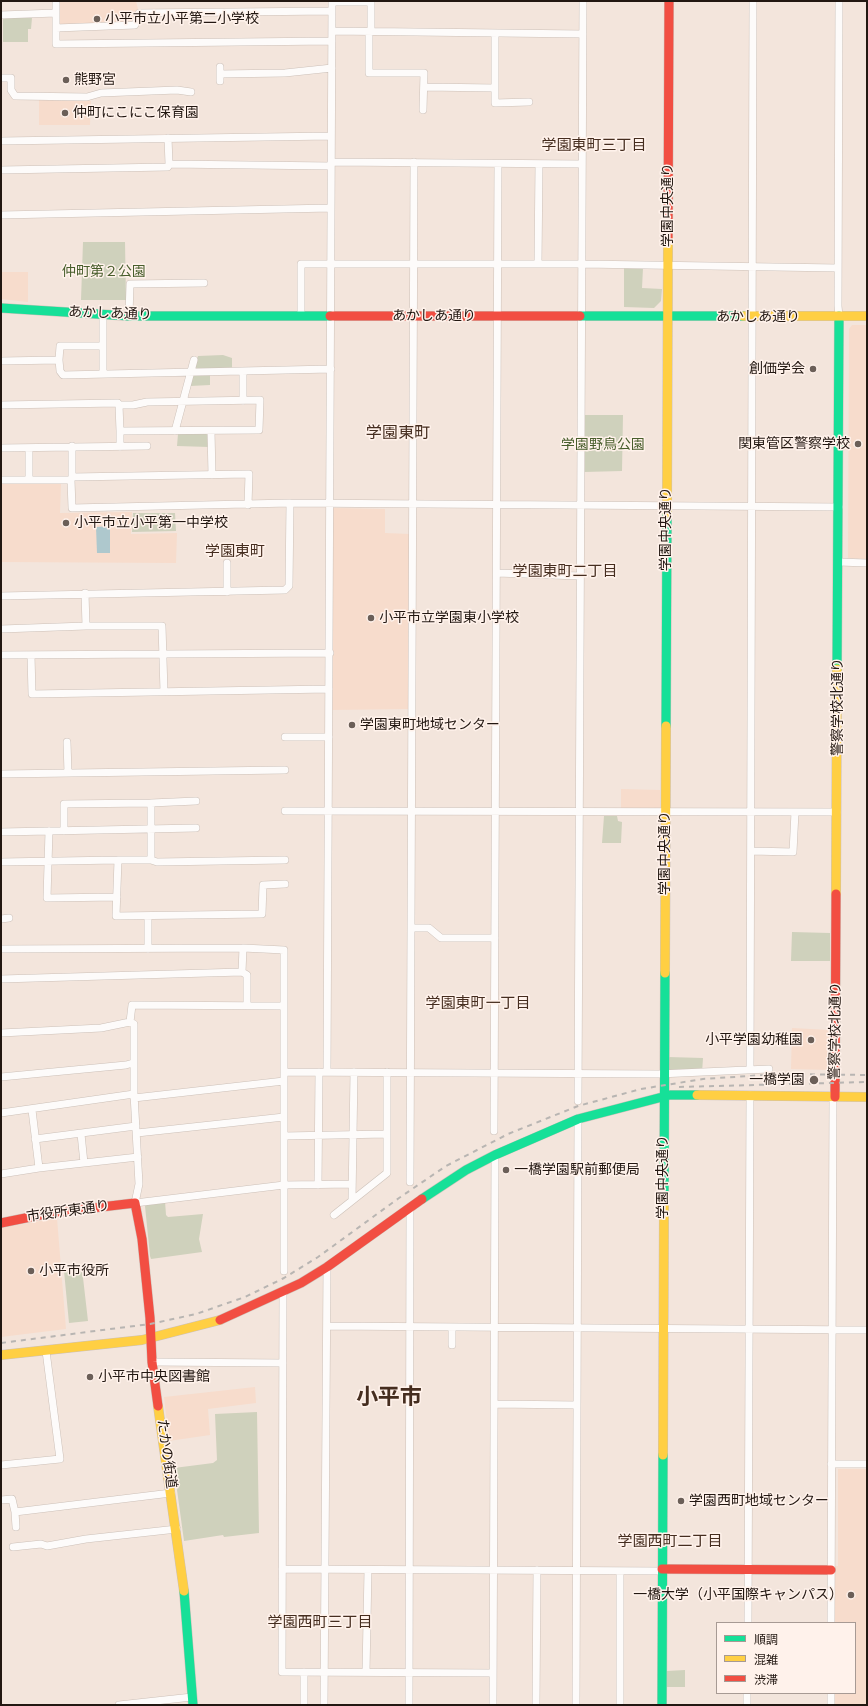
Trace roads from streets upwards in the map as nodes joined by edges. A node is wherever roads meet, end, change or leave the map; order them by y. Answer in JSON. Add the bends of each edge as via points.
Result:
{"nodes":[{"id":1,"x":583,"y":1,"type":"edge"},
{"id":2,"x":669,"y":1,"type":"edge"},
{"id":3,"x":753,"y":1,"type":"edge"},
{"id":4,"x":839,"y":1,"type":"edge"},
{"id":5,"x":332,"y":2,"type":"edge"},
{"id":6,"x":56,"y":3,"type":"dead end"},
{"id":7,"x":332,"y":11,"type":"junction"},
{"id":8,"x":56,"y":13,"type":"junction"},
{"id":9,"x":1,"y":15,"type":"edge"},
{"id":10,"x":56,"y":28,"type":"junction"},
{"id":11,"x":332,"y":31,"type":"junction"},
{"id":12,"x":370,"y":32,"type":"junction"},
{"id":13,"x":495,"y":33,"type":"junction"},
{"id":14,"x":583,"y":34,"type":"junction"},
{"id":15,"x":332,"y":41,"type":"junction"},
{"id":16,"x":332,"y":68,"type":"junction"},
{"id":17,"x":220,"y":74,"type":"dead end"},
{"id":18,"x":1,"y":78,"type":"edge"},
{"id":19,"x":424,"y":87,"type":"junction"},
{"id":20,"x":495,"y":88,"type":"junction"},
{"id":21,"x":191,"y":92,"type":"dead end"},
{"id":22,"x":529,"y":102,"type":"dead end"},
{"id":23,"x":423,"y":110,"type":"dead end"},
{"id":24,"x":332,"y":136,"type":"junction"},
{"id":25,"x":168,"y":138,"type":"junction"},
{"id":26,"x":1,"y":141,"type":"edge"},
{"id":27,"x":414,"y":162,"type":"junction"},
{"id":28,"x":169,"y":164,"type":"junction"},
{"id":29,"x":331,"y":164,"type":"junction"},
{"id":30,"x":498,"y":164,"type":"junction"},
{"id":31,"x":539,"y":164,"type":"junction"},
{"id":32,"x":582,"y":164,"type":"junction"},
{"id":33,"x":1,"y":170,"type":"edge"},
{"id":34,"x":331,"y":208,"type":"junction"},
{"id":35,"x":1,"y":215,"type":"edge"},
{"id":36,"x":331,"y":264,"type":"junction"},
{"id":37,"x":414,"y":264,"type":"junction"},
{"id":38,"x":498,"y":264,"type":"junction"},
{"id":39,"x":538,"y":264,"type":"junction"},
{"id":40,"x":582,"y":264,"type":"junction"},
{"id":41,"x":753,"y":266,"type":"junction"},
{"id":42,"x":667,"y":267,"type":"junction"},
{"id":43,"x":838,"y":268,"type":"junction"},
{"id":44,"x":204,"y":283,"type":"dead end"},
{"id":45,"x":1,"y":308,"type":"edge"},
{"id":46,"x":103,"y":316,"type":"junction"},
{"id":47,"x":129,"y":316,"type":"junction"},
{"id":48,"x":301,"y":316,"type":"junction"},
{"id":49,"x":331,"y":316,"type":"junction"},
{"id":50,"x":414,"y":316,"type":"junction"},
{"id":51,"x":498,"y":316,"type":"junction"},
{"id":52,"x":582,"y":316,"type":"junction"},
{"id":53,"x":839,"y":316,"type":"junction"},
{"id":54,"x":867,"y":316,"type":"edge"},
{"id":55,"x":667,"y":317,"type":"junction"},
{"id":56,"x":752,"y":317,"type":"junction"},
{"id":57,"x":103,"y":346,"type":"junction"},
{"id":58,"x":59,"y":360,"type":"junction"},
{"id":59,"x":194,"y":360,"type":"dead end"},
{"id":60,"x":1,"y":361,"type":"edge"},
{"id":61,"x":331,"y":369,"type":"junction"},
{"id":62,"x":243,"y":372,"type":"junction"},
{"id":63,"x":190,"y":373,"type":"junction"},
{"id":64,"x":103,"y":374,"type":"junction"},
{"id":65,"x":243,"y":401,"type":"junction"},
{"id":66,"x":183,"y":402,"type":"junction"},
{"id":67,"x":1,"y":405,"type":"edge"},
{"id":68,"x":119,"y":405,"type":"junction"},
{"id":69,"x":175,"y":430,"type":"junction"},
{"id":70,"x":120,"y":431,"type":"junction"},
{"id":71,"x":211,"y":431,"type":"junction"},
{"id":72,"x":72,"y":446,"type":"junction"},
{"id":73,"x":147,"y":446,"type":"dead end"},
{"id":74,"x":120,"y":447,"type":"junction"},
{"id":75,"x":1,"y":448,"type":"edge"},
{"id":76,"x":29,"y":448,"type":"junction"},
{"id":77,"x":212,"y":475,"type":"junction"},
{"id":78,"x":71,"y":478,"type":"junction"},
{"id":79,"x":1,"y":480,"type":"edge"},
{"id":80,"x":29,"y":480,"type":"junction"},
{"id":81,"x":290,"y":503,"type":"junction"},
{"id":82,"x":330,"y":504,"type":"junction"},
{"id":83,"x":413,"y":504,"type":"junction"},
{"id":84,"x":248,"y":505,"type":"junction"},
{"id":85,"x":497,"y":505,"type":"junction"},
{"id":86,"x":581,"y":505,"type":"junction"},
{"id":87,"x":666,"y":506,"type":"junction"},
{"id":88,"x":752,"y":506,"type":"junction"},
{"id":89,"x":839,"y":506,"type":"junction"},
{"id":90,"x":839,"y":562,"type":"junction"},
{"id":91,"x":227,"y":563,"type":"dead end"},
{"id":92,"x":867,"y":563,"type":"edge"},
{"id":93,"x":497,"y":573,"type":"junction"},
{"id":94,"x":580,"y":576,"type":"junction"},
{"id":95,"x":227,"y":592,"type":"junction"},
{"id":96,"x":85,"y":593,"type":"junction"},
{"id":97,"x":1,"y":596,"type":"edge"},
{"id":98,"x":86,"y":626,"type":"junction"},
{"id":99,"x":1,"y":630,"type":"edge"},
{"id":100,"x":330,"y":653,"type":"junction"},
{"id":101,"x":164,"y":654,"type":"junction"},
{"id":102,"x":1,"y":655,"type":"edge"},
{"id":103,"x":31,"y":655,"type":"junction"},
{"id":104,"x":329,"y":689,"type":"junction"},
{"id":105,"x":164,"y":692,"type":"junction"},
{"id":106,"x":285,"y":737,"type":"dead end"},
{"id":107,"x":329,"y":737,"type":"junction"},
{"id":108,"x":67,"y":742,"type":"dead end"},
{"id":109,"x":285,"y":770,"type":"dead end"},
{"id":110,"x":68,"y":773,"type":"junction"},
{"id":111,"x":1,"y":774,"type":"edge"},
{"id":112,"x":196,"y":802,"type":"dead end"},
{"id":113,"x":151,"y":803,"type":"junction"},
{"id":114,"x":328,"y":810,"type":"junction"},
{"id":115,"x":285,"y":811,"type":"dead end"},
{"id":116,"x":412,"y":811,"type":"junction"},
{"id":117,"x":496,"y":811,"type":"junction"},
{"id":118,"x":579,"y":811,"type":"junction"},
{"id":119,"x":665,"y":812,"type":"junction"},
{"id":120,"x":751,"y":812,"type":"junction"},
{"id":121,"x":795,"y":812,"type":"junction"},
{"id":122,"x":837,"y":812,"type":"junction"},
{"id":123,"x":196,"y":828,"type":"dead end"},
{"id":124,"x":152,"y":830,"type":"junction"},
{"id":125,"x":49,"y":831,"type":"junction"},
{"id":126,"x":64,"y":831,"type":"junction"},
{"id":127,"x":1,"y":832,"type":"edge"},
{"id":128,"x":751,"y":851,"type":"junction"},
{"id":129,"x":48,"y":860,"type":"junction"},
{"id":130,"x":118,"y":860,"type":"junction"},
{"id":131,"x":151,"y":860,"type":"junction"},
{"id":132,"x":285,"y":860,"type":"dead end"},
{"id":133,"x":1,"y":862,"type":"edge"},
{"id":134,"x":285,"y":884,"type":"dead end"},
{"id":135,"x":117,"y":897,"type":"junction"},
{"id":136,"x":148,"y":916,"type":"junction"},
{"id":137,"x":1,"y":918,"type":"edge"},
{"id":138,"x":9,"y":918,"type":"dead end"},
{"id":139,"x":412,"y":928,"type":"junction"},
{"id":140,"x":495,"y":938,"type":"junction"},
{"id":141,"x":243,"y":948,"type":"junction"},
{"id":142,"x":1,"y":949,"type":"edge"},
{"id":143,"x":148,"y":949,"type":"junction"},
{"id":144,"x":242,"y":972,"type":"junction"},
{"id":145,"x":1,"y":979,"type":"edge"},
{"id":146,"x":247,"y":1005,"type":"junction"},
{"id":147,"x":284,"y":1006,"type":"junction"},
{"id":148,"x":130,"y":1022,"type":"junction"},
{"id":149,"x":1,"y":1033,"type":"edge"},
{"id":150,"x":133,"y":1063,"type":"junction"},
{"id":151,"x":769,"y":1069,"type":"dead end"},
{"id":152,"x":750,"y":1070,"type":"junction"},
{"id":153,"x":284,"y":1072,"type":"junction"},
{"id":154,"x":323,"y":1072,"type":"junction"},
{"id":155,"x":354,"y":1072,"type":"junction"},
{"id":156,"x":387,"y":1072,"type":"junction"},
{"id":157,"x":495,"y":1072,"type":"junction"},
{"id":158,"x":411,"y":1073,"type":"junction"},
{"id":159,"x":664,"y":1073,"type":"junction"},
{"id":160,"x":578,"y":1074,"type":"junction"},
{"id":161,"x":1,"y":1077,"type":"edge"},
{"id":162,"x":284,"y":1081,"type":"junction"},
{"id":163,"x":750,"y":1095,"type":"junction"},
{"id":164,"x":134,"y":1096,"type":"junction"},
{"id":165,"x":664,"y":1097,"type":"junction"},
{"id":166,"x":867,"y":1097,"type":"edge"},
{"id":167,"x":834,"y":1098,"type":"junction"},
{"id":168,"x":578,"y":1101,"type":"dead end"},
{"id":169,"x":32,"y":1110,"type":"junction"},
{"id":170,"x":1,"y":1113,"type":"edge"},
{"id":171,"x":284,"y":1117,"type":"junction"},
{"id":172,"x":578,"y":1119,"type":"junction"},
{"id":173,"x":137,"y":1130,"type":"junction"},
{"id":174,"x":494,"y":1131,"type":"dead end"},
{"id":175,"x":80,"y":1134,"type":"junction"},
{"id":176,"x":387,"y":1134,"type":"junction"},
{"id":177,"x":319,"y":1135,"type":"junction"},
{"id":178,"x":353,"y":1135,"type":"junction"},
{"id":179,"x":284,"y":1136,"type":"junction"},
{"id":180,"x":35,"y":1138,"type":"junction"},
{"id":181,"x":494,"y":1155,"type":"junction"},
{"id":182,"x":138,"y":1157,"type":"junction"},
{"id":183,"x":84,"y":1163,"type":"junction"},
{"id":184,"x":39,"y":1168,"type":"junction"},
{"id":185,"x":1,"y":1174,"type":"edge"},
{"id":186,"x":410,"y":1182,"type":"dead end"},
{"id":187,"x":352,"y":1184,"type":"junction"},
{"id":188,"x":284,"y":1185,"type":"junction"},
{"id":189,"x":318,"y":1185,"type":"junction"},
{"id":190,"x":352,"y":1200,"type":"junction"},
{"id":191,"x":136,"y":1203,"type":"junction"},
{"id":192,"x":410,"y":1207,"type":"junction"},
{"id":193,"x":334,"y":1215,"type":"dead end"},
{"id":194,"x":1,"y":1223,"type":"edge"},
{"id":195,"x":327,"y":1267,"type":"junction"},
{"id":196,"x":284,"y":1271,"type":"dead end"},
{"id":197,"x":283,"y":1292,"type":"junction"},
{"id":198,"x":327,"y":1326,"type":"junction"},
{"id":199,"x":410,"y":1327,"type":"junction"},
{"id":200,"x":452,"y":1328,"type":"junction"},
{"id":201,"x":494,"y":1328,"type":"junction"},
{"id":202,"x":578,"y":1328,"type":"junction"},
{"id":203,"x":663,"y":1329,"type":"junction"},
{"id":204,"x":749,"y":1330,"type":"junction"},
{"id":205,"x":832,"y":1330,"type":"junction"},
{"id":206,"x":867,"y":1330,"type":"edge"},
{"id":207,"x":150,"y":1337,"type":"junction"},
{"id":208,"x":452,"y":1346,"type":"dead end"},
{"id":209,"x":46,"y":1351,"type":"junction"},
{"id":210,"x":1,"y":1355,"type":"edge"},
{"id":211,"x":152,"y":1362,"type":"junction"},
{"id":212,"x":283,"y":1363,"type":"junction"},
{"id":213,"x":494,"y":1404,"type":"junction"},
{"id":214,"x":577,"y":1405,"type":"junction"},
{"id":215,"x":831,"y":1464,"type":"junction"},
{"id":216,"x":867,"y":1464,"type":"edge"},
{"id":217,"x":1,"y":1465,"type":"edge"},
{"id":218,"x":172,"y":1493,"type":"junction"},
{"id":219,"x":1,"y":1500,"type":"edge"},
{"id":220,"x":15,"y":1512,"type":"junction"},
{"id":221,"x":16,"y":1527,"type":"dead end"},
{"id":222,"x":177,"y":1529,"type":"junction"},
{"id":223,"x":13,"y":1547,"type":"dead end"},
{"id":224,"x":282,"y":1569,"type":"junction"},
{"id":225,"x":325,"y":1570,"type":"junction"},
{"id":226,"x":368,"y":1570,"type":"junction"},
{"id":227,"x":410,"y":1570,"type":"junction"},
{"id":228,"x":537,"y":1570,"type":"junction"},
{"id":229,"x":577,"y":1570,"type":"junction"},
{"id":230,"x":662,"y":1570,"type":"junction"},
{"id":231,"x":748,"y":1570,"type":"junction"},
{"id":232,"x":831,"y":1570,"type":"junction"},
{"id":233,"x":493,"y":1571,"type":"junction"},
{"id":234,"x":620,"y":1571,"type":"junction"},
{"id":235,"x":748,"y":1622,"type":"edge"},
{"id":236,"x":831,"y":1622,"type":"edge"},
{"id":237,"x":304,"y":1672,"type":"junction"},
{"id":238,"x":325,"y":1672,"type":"junction"},
{"id":239,"x":366,"y":1672,"type":"junction"},
{"id":240,"x":410,"y":1672,"type":"junction"},
{"id":241,"x":493,"y":1673,"type":"junction"},
{"id":242,"x":747,"y":1694,"type":"edge"},
{"id":243,"x":831,"y":1694,"type":"edge"},
{"id":244,"x":193,"y":1701,"type":"edge"},
{"id":245,"x":119,"y":1705,"type":"edge"},
{"id":246,"x":304,"y":1705,"type":"edge"},
{"id":247,"x":324,"y":1705,"type":"edge"},
{"id":248,"x":410,"y":1705,"type":"edge"},
{"id":249,"x":492,"y":1705,"type":"edge"},
{"id":250,"x":536,"y":1705,"type":"edge"},
{"id":251,"x":576,"y":1705,"type":"edge"},
{"id":252,"x":620,"y":1705,"type":"edge"},
{"id":253,"x":662,"y":1705,"type":"edge"},
{"id":254,"x":747,"y":1705,"type":"edge"},
{"id":255,"x":831,"y":1705,"type":"edge"}],
"edges":[{"from":1,"to":14,"type":"street"},
{"from":2,"to":42,"type":"street","name":"学園中央通り"},
{"from":3,"to":41,"type":"street"},
{"from":4,"to":43,"type":"street"},
{"from":5,"to":7,"type":"street"},
{"from":5,"to":12,"type":"street","via":[[371,2]]},
{"from":6,"to":8,"type":"street"},
{"from":7,"to":10,"type":"street","via":[[140,14],[135,25]]},
{"from":7,"to":11,"type":"street"},
{"from":8,"to":9,"type":"street"},
{"from":8,"to":10,"type":"street"},
{"from":10,"to":15,"type":"street","via":[[56,44]]},
{"from":11,"to":12,"type":"street"},
{"from":11,"to":15,"type":"street"},
{"from":12,"to":13,"type":"street"},
{"from":12,"to":19,"type":"street","via":[[369,73],[424,73]]},
{"from":13,"to":14,"type":"street"},
{"from":13,"to":20,"type":"street"},
{"from":14,"to":32,"type":"street"},
{"from":15,"to":16,"type":"street"},
{"from":16,"to":17,"type":"street"},
{"from":16,"to":24,"type":"street"},
{"from":18,"to":21,"type":"street","via":[[11,78],[11,90],[16,96],[87,97],[101,93],[177,90]]},
{"from":19,"to":20,"type":"street"},
{"from":19,"to":23,"type":"street"},
{"from":20,"to":22,"type":"street","via":[[495,103]]},
{"from":24,"to":25,"type":"street"},
{"from":24,"to":29,"type":"street"},
{"from":25,"to":26,"type":"street"},
{"from":25,"to":28,"type":"street"},
{"from":27,"to":29,"type":"street"},
{"from":27,"to":30,"type":"street"},
{"from":27,"to":37,"type":"street"},
{"from":28,"to":29,"type":"street"},
{"from":28,"to":33,"type":"street","via":[[168,168]]},
{"from":29,"to":34,"type":"street"},
{"from":30,"to":31,"type":"street"},
{"from":30,"to":38,"type":"street"},
{"from":31,"to":32,"type":"street"},
{"from":31,"to":39,"type":"street"},
{"from":32,"to":40,"type":"street"},
{"from":34,"to":35,"type":"street"},
{"from":34,"to":36,"type":"street"},
{"from":36,"to":37,"type":"street"},
{"from":36,"to":48,"type":"street","via":[[301,264]]},
{"from":36,"to":49,"type":"street"},
{"from":37,"to":38,"type":"street"},
{"from":37,"to":50,"type":"street"},
{"from":38,"to":39,"type":"street"},
{"from":38,"to":51,"type":"street"},
{"from":39,"to":40,"type":"street"},
{"from":40,"to":42,"type":"street"},
{"from":40,"to":52,"type":"street"},
{"from":41,"to":42,"type":"street"},
{"from":41,"to":43,"type":"street"},
{"from":41,"to":56,"type":"street"},
{"from":42,"to":55,"type":"street","name":"学園中央通り"},
{"from":43,"to":53,"type":"street"},
{"from":44,"to":47,"type":"street","via":[[130,284]]},
{"from":45,"to":46,"type":"street","name":"あかしあ通り"},
{"from":46,"to":47,"type":"street","name":"あかしあ通り"},
{"from":46,"to":57,"type":"street"},
{"from":47,"to":48,"type":"street","name":"あかしあ通り"},
{"from":48,"to":49,"type":"street","name":"あかしあ通り"},
{"from":49,"to":50,"type":"street","name":"あかしあ通り"},
{"from":49,"to":61,"type":"street"},
{"from":50,"to":51,"type":"street","name":"あかしあ通り"},
{"from":50,"to":83,"type":"street"},
{"from":51,"to":52,"type":"street","name":"あかしあ通り"},
{"from":51,"to":85,"type":"street"},
{"from":52,"to":55,"type":"street","name":"あかしあ通り"},
{"from":52,"to":86,"type":"street"},
{"from":53,"to":54,"type":"street","name":"あかしあ通り"},
{"from":53,"to":56,"type":"street","name":"あかしあ通り"},
{"from":53,"to":89,"type":"street","name":"警察学校北通り"},
{"from":55,"to":56,"type":"street","name":"あかしあ通り"},
{"from":55,"to":87,"type":"street","name":"学園中央通り"},
{"from":56,"to":88,"type":"street"},
{"from":57,"to":58,"type":"street","via":[[60,346]]},
{"from":57,"to":64,"type":"street"},
{"from":58,"to":60,"type":"street"},
{"from":58,"to":64,"type":"street","via":[[63,375]]},
{"from":59,"to":63,"type":"street"},
{"from":61,"to":62,"type":"street"},
{"from":61,"to":82,"type":"street"},
{"from":62,"to":63,"type":"street"},
{"from":62,"to":65,"type":"street"},
{"from":63,"to":64,"type":"street"},
{"from":63,"to":66,"type":"street"},
{"from":65,"to":66,"type":"street"},
{"from":65,"to":71,"type":"street","via":[[260,400],[259,430]]},
{"from":66,"to":68,"type":"street"},
{"from":66,"to":69,"type":"street"},
{"from":67,"to":68,"type":"street"},
{"from":68,"to":70,"type":"street"},
{"from":69,"to":70,"type":"street"},
{"from":69,"to":71,"type":"street"},
{"from":70,"to":74,"type":"street"},
{"from":71,"to":77,"type":"street"},
{"from":72,"to":74,"type":"street"},
{"from":72,"to":76,"type":"street"},
{"from":72,"to":78,"type":"street"},
{"from":73,"to":74,"type":"street"},
{"from":75,"to":76,"type":"street"},
{"from":76,"to":80,"type":"street"},
{"from":77,"to":78,"type":"street"},
{"from":77,"to":84,"type":"street","via":[[249,474]]},
{"from":78,"to":80,"type":"street"},
{"from":78,"to":84,"type":"street","via":[[72,508]]},
{"from":79,"to":80,"type":"street"},
{"from":81,"to":82,"type":"street"},
{"from":81,"to":84,"type":"street"},
{"from":81,"to":95,"type":"street","via":[[290,586],[285,590]]},
{"from":82,"to":83,"type":"street"},
{"from":82,"to":100,"type":"street"},
{"from":83,"to":85,"type":"street"},
{"from":83,"to":116,"type":"street"},
{"from":85,"to":86,"type":"street"},
{"from":85,"to":93,"type":"street"},
{"from":86,"to":87,"type":"street"},
{"from":86,"to":94,"type":"street"},
{"from":87,"to":88,"type":"street"},
{"from":87,"to":119,"type":"street","name":"学園中央通り"},
{"from":88,"to":89,"type":"street"},
{"from":88,"to":120,"type":"street"},
{"from":89,"to":90,"type":"street","name":"警察学校北通り"},
{"from":90,"to":92,"type":"street"},
{"from":90,"to":122,"type":"street","name":"警察学校北通り"},
{"from":91,"to":95,"type":"street"},
{"from":93,"to":94,"type":"street"},
{"from":93,"to":117,"type":"street"},
{"from":94,"to":118,"type":"street"},
{"from":95,"to":96,"type":"street"},
{"from":96,"to":97,"type":"street"},
{"from":96,"to":98,"type":"street"},
{"from":98,"to":99,"type":"street"},
{"from":98,"to":101,"type":"street","via":[[162,626]]},
{"from":100,"to":101,"type":"street"},
{"from":100,"to":104,"type":"street"},
{"from":101,"to":103,"type":"street"},
{"from":101,"to":105,"type":"street"},
{"from":102,"to":103,"type":"street"},
{"from":103,"to":105,"type":"street","via":[[32,694]]},
{"from":104,"to":105,"type":"street"},
{"from":104,"to":107,"type":"street"},
{"from":106,"to":107,"type":"street"},
{"from":107,"to":114,"type":"street"},
{"from":108,"to":110,"type":"street"},
{"from":109,"to":110,"type":"street"},
{"from":110,"to":111,"type":"street"},
{"from":112,"to":113,"type":"street"},
{"from":113,"to":124,"type":"street"},
{"from":113,"to":126,"type":"street","via":[[64,804]]},
{"from":114,"to":115,"type":"street"},
{"from":114,"to":116,"type":"street"},
{"from":114,"to":154,"type":"street"},
{"from":116,"to":117,"type":"street"},
{"from":116,"to":139,"type":"street"},
{"from":117,"to":118,"type":"street"},
{"from":117,"to":140,"type":"street"},
{"from":118,"to":119,"type":"street"},
{"from":118,"to":160,"type":"street"},
{"from":119,"to":120,"type":"street"},
{"from":119,"to":159,"type":"street","name":"学園中央通り"},
{"from":120,"to":121,"type":"street"},
{"from":120,"to":128,"type":"street"},
{"from":121,"to":122,"type":"street"},
{"from":121,"to":128,"type":"street","via":[[793,852]]},
{"from":122,"to":167,"type":"street","name":"警察学校北通り"},
{"from":123,"to":124,"type":"street"},
{"from":124,"to":126,"type":"street"},
{"from":124,"to":131,"type":"street"},
{"from":125,"to":126,"type":"street"},
{"from":125,"to":127,"type":"street"},
{"from":125,"to":129,"type":"street"},
{"from":128,"to":152,"type":"street"},
{"from":129,"to":130,"type":"street"},
{"from":129,"to":133,"type":"street"},
{"from":129,"to":135,"type":"street","via":[[47,898]]},
{"from":130,"to":131,"type":"street"},
{"from":130,"to":135,"type":"street"},
{"from":131,"to":132,"type":"street"},
{"from":134,"to":136,"type":"street","via":[[263,885],[262,914]]},
{"from":135,"to":136,"type":"street","via":[[116,916]]},
{"from":136,"to":143,"type":"street"},
{"from":137,"to":138,"type":"street"},
{"from":139,"to":140,"type":"street","via":[[429,928],[442,938]]},
{"from":139,"to":158,"type":"street"},
{"from":140,"to":157,"type":"street"},
{"from":141,"to":143,"type":"street"},
{"from":141,"to":144,"type":"street"},
{"from":141,"to":147,"type":"street","via":[[284,950]]},
{"from":142,"to":143,"type":"street"},
{"from":144,"to":145,"type":"street"},
{"from":144,"to":146,"type":"street","via":[[247,975]]},
{"from":146,"to":147,"type":"street"},
{"from":146,"to":148,"type":"street","via":[[132,1005]]},
{"from":147,"to":153,"type":"street"},
{"from":148,"to":149,"type":"street","via":[[101,1028]]},
{"from":148,"to":150,"type":"street","via":[[134,1024]]},
{"from":150,"to":161,"type":"street"},
{"from":150,"to":164,"type":"street"},
{"from":151,"to":152,"type":"street"},
{"from":152,"to":159,"type":"street"},
{"from":153,"to":154,"type":"street"},
{"from":153,"to":162,"type":"street"},
{"from":154,"to":155,"type":"street"},
{"from":154,"to":177,"type":"street"},
{"from":155,"to":156,"type":"street"},
{"from":155,"to":178,"type":"street"},
{"from":156,"to":158,"type":"street"},
{"from":156,"to":176,"type":"street"},
{"from":157,"to":158,"type":"street"},
{"from":157,"to":160,"type":"street"},
{"from":157,"to":174,"type":"street"},
{"from":158,"to":186,"type":"street"},
{"from":159,"to":160,"type":"street"},
{"from":159,"to":165,"type":"street","name":"学園中央通り"},
{"from":160,"to":168,"type":"street"},
{"from":162,"to":164,"type":"street"},
{"from":162,"to":171,"type":"street"},
{"from":163,"to":165,"type":"street"},
{"from":163,"to":167,"type":"street"},
{"from":163,"to":204,"type":"street"},
{"from":164,"to":169,"type":"street"},
{"from":164,"to":173,"type":"street"},
{"from":165,"to":172,"type":"street"},
{"from":165,"to":203,"type":"street","name":"学園中央通り"},
{"from":166,"to":167,"type":"street"},
{"from":167,"to":205,"type":"street"},
{"from":169,"to":170,"type":"street"},
{"from":169,"to":180,"type":"street"},
{"from":171,"to":173,"type":"street"},
{"from":171,"to":179,"type":"street"},
{"from":172,"to":181,"type":"street"},
{"from":172,"to":202,"type":"street"},
{"from":173,"to":175,"type":"street"},
{"from":173,"to":182,"type":"street"},
{"from":175,"to":180,"type":"street"},
{"from":175,"to":183,"type":"street"},
{"from":176,"to":178,"type":"street"},
{"from":176,"to":190,"type":"street","via":[[387,1173]]},
{"from":177,"to":178,"type":"street"},
{"from":177,"to":179,"type":"street"},
{"from":177,"to":189,"type":"street"},
{"from":178,"to":187,"type":"street"},
{"from":179,"to":188,"type":"street"},
{"from":180,"to":184,"type":"street"},
{"from":181,"to":192,"type":"street","via":[[438,1187]]},
{"from":181,"to":201,"type":"street"},
{"from":182,"to":183,"type":"street"},
{"from":182,"to":191,"type":"street"},
{"from":183,"to":184,"type":"street"},
{"from":184,"to":185,"type":"street"},
{"from":187,"to":189,"type":"street"},
{"from":187,"to":190,"type":"street"},
{"from":188,"to":189,"type":"street"},
{"from":188,"to":191,"type":"street"},
{"from":188,"to":196,"type":"street"},
{"from":190,"to":193,"type":"street"},
{"from":191,"to":194,"type":"street","name":"市役所東通り","via":[[50,1213]]},
{"from":191,"to":207,"type":"street","name":"たかの街道","via":[[142,1239]]},
{"from":192,"to":195,"type":"street"},
{"from":192,"to":199,"type":"street"},
{"from":195,"to":197,"type":"street"},
{"from":195,"to":198,"type":"street"},
{"from":197,"to":207,"type":"street","via":[[210,1324]]},
{"from":197,"to":212,"type":"street"},
{"from":198,"to":199,"type":"street"},
{"from":198,"to":225,"type":"street"},
{"from":199,"to":200,"type":"street"},
{"from":199,"to":227,"type":"street"},
{"from":200,"to":201,"type":"street"},
{"from":200,"to":208,"type":"street"},
{"from":201,"to":202,"type":"street"},
{"from":201,"to":213,"type":"street"},
{"from":202,"to":203,"type":"street"},
{"from":202,"to":214,"type":"street"},
{"from":203,"to":204,"type":"street"},
{"from":203,"to":230,"type":"street","name":"学園中央通り"},
{"from":204,"to":205,"type":"street"},
{"from":204,"to":231,"type":"street"},
{"from":205,"to":206,"type":"street"},
{"from":205,"to":215,"type":"street"},
{"from":207,"to":209,"type":"street"},
{"from":207,"to":211,"type":"street","name":"たかの街道"},
{"from":209,"to":210,"type":"street"},
{"from":209,"to":217,"type":"street","via":[[60,1459]]},
{"from":211,"to":212,"type":"street"},
{"from":211,"to":218,"type":"street","name":"たかの街道"},
{"from":212,"to":224,"type":"street"},
{"from":213,"to":214,"type":"street"},
{"from":213,"to":233,"type":"street"},
{"from":214,"to":229,"type":"street"},
{"from":215,"to":216,"type":"street"},
{"from":215,"to":232,"type":"street"},
{"from":218,"to":220,"type":"street"},
{"from":218,"to":222,"type":"street","name":"たかの街道"},
{"from":219,"to":220,"type":"street","via":[[12,1499]]},
{"from":220,"to":221,"type":"street"},
{"from":222,"to":223,"type":"street","via":[[47,1546],[41,1544]]},
{"from":222,"to":244,"type":"street","name":"たかの街道"},
{"from":224,"to":225,"type":"street"},
{"from":224,"to":237,"type":"street","via":[[282,1672]]},
{"from":225,"to":226,"type":"street"},
{"from":225,"to":238,"type":"street"},
{"from":226,"to":227,"type":"street"},
{"from":226,"to":239,"type":"street"},
{"from":227,"to":233,"type":"street"},
{"from":227,"to":240,"type":"street"},
{"from":228,"to":229,"type":"street"},
{"from":228,"to":233,"type":"street"},
{"from":228,"to":250,"type":"street"},
{"from":229,"to":234,"type":"street"},
{"from":229,"to":251,"type":"street"},
{"from":230,"to":231,"type":"street"},
{"from":230,"to":234,"type":"street"},
{"from":230,"to":253,"type":"street","name":"学園中央通り"},
{"from":231,"to":232,"type":"street"},
{"from":231,"to":235,"type":"street"},
{"from":232,"to":236,"type":"street"},
{"from":233,"to":241,"type":"street"},
{"from":234,"to":252,"type":"street"},
{"from":237,"to":238,"type":"street"},
{"from":237,"to":246,"type":"street"},
{"from":238,"to":239,"type":"street"},
{"from":238,"to":247,"type":"street"},
{"from":239,"to":240,"type":"street"},
{"from":240,"to":241,"type":"street"},
{"from":240,"to":248,"type":"street"},
{"from":241,"to":249,"type":"street"},
{"from":242,"to":254,"type":"street"},
{"from":243,"to":255,"type":"street"},
{"from":244,"to":245,"type":"street"}]}
